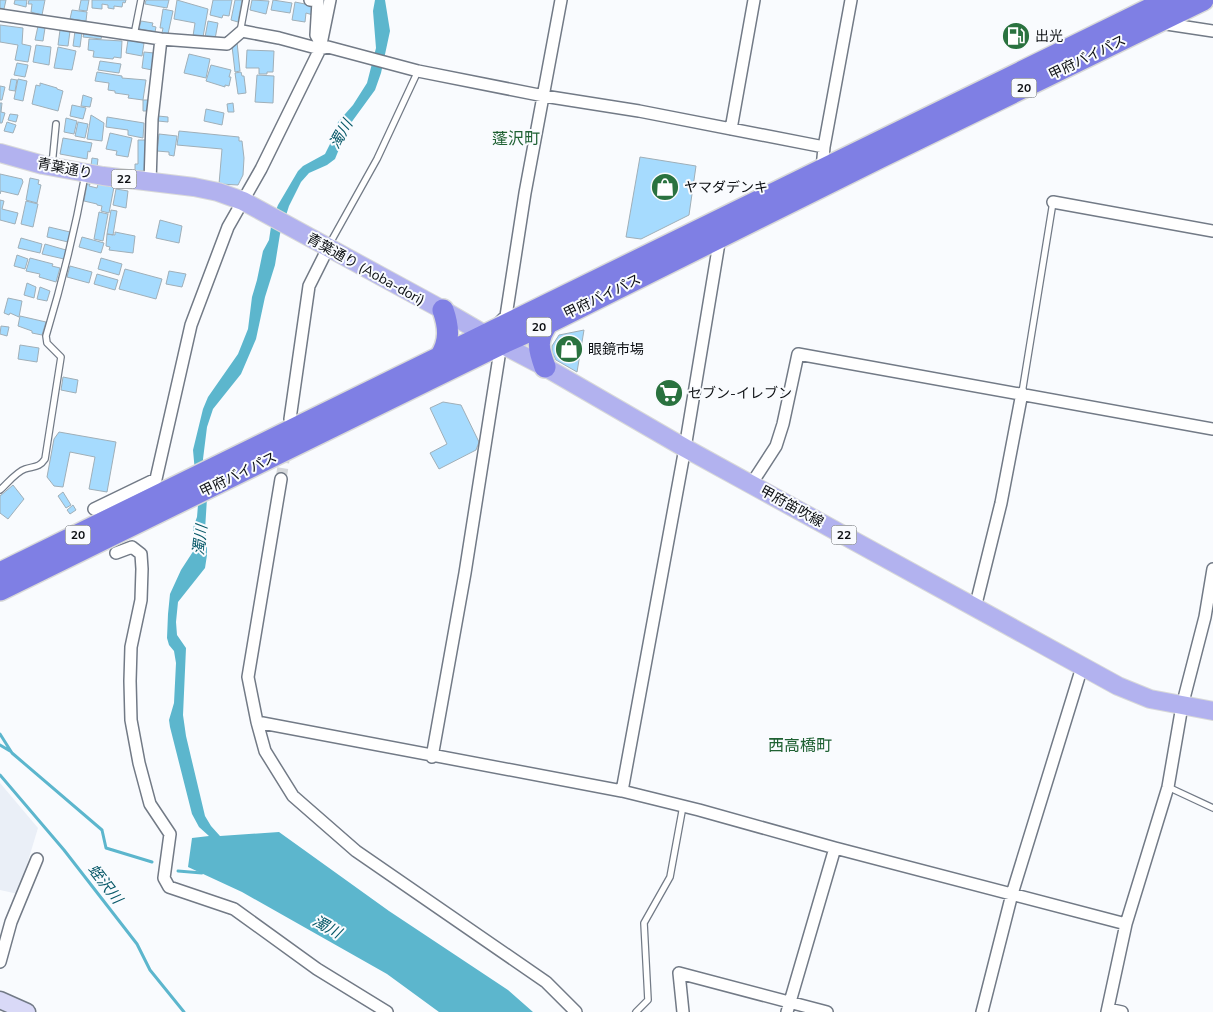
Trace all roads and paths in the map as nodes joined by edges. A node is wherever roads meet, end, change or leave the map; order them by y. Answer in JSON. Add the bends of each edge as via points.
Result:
{"nodes":[{"id":1,"x":141,"y":0,"type":"edge"},
{"id":2,"x":246,"y":0,"type":"edge"},
{"id":3,"x":310,"y":0,"type":"edge"},
{"id":4,"x":330,"y":0,"type":"edge"},
{"id":5,"x":560,"y":0,"type":"edge"},
{"id":6,"x":754,"y":0,"type":"edge"},
{"id":7,"x":851,"y":0,"type":"edge"},
{"id":8,"x":1168,"y":0,"type":"edge"},
{"id":9,"x":1203,"y":0,"type":"edge"},
{"id":10,"x":0,"y":15,"type":"edge"},
{"id":11,"x":1157,"y":23,"type":"junction"},
{"id":12,"x":242,"y":31,"type":"junction"},
{"id":13,"x":1213,"y":31,"type":"edge"},
{"id":14,"x":134,"y":35,"type":"junction"},
{"id":15,"x":161,"y":39,"type":"junction"},
{"id":16,"x":323,"y":46,"type":"junction"},
{"id":17,"x":414,"y":70,"type":"junction"},
{"id":18,"x":544,"y":96,"type":"junction"},
{"id":19,"x":56,"y":124,"type":"dead end"},
{"id":20,"x":731,"y":129,"type":"junction"},
{"id":21,"x":0,"y":153,"type":"edge"},
{"id":22,"x":52,"y":166,"type":"junction"},
{"id":23,"x":832,"y":167,"type":"junction"},
{"id":24,"x":85,"y":172,"type":"junction"},
{"id":25,"x":150,"y":183,"type":"junction"},
{"id":26,"x":245,"y":202,"type":"junction"},
{"id":27,"x":1053,"y":202,"type":"joint"},
{"id":28,"x":1213,"y":231,"type":"edge"},
{"id":29,"x":720,"y":237,"type":"junction"},
{"id":30,"x":325,"y":247,"type":"junction"},
{"id":31,"x":443,"y":310,"type":"junction"},
{"id":32,"x":548,"y":323,"type":"junction"},
{"id":33,"x":493,"y":339,"type":"junction"},
{"id":34,"x":440,"y":358,"type":"junction"},
{"id":35,"x":545,"y":367,"type":"junction"},
{"id":36,"x":1022,"y":393,"type":"junction"},
{"id":37,"x":290,"y":419,"type":"dead end"},
{"id":38,"x":1213,"y":429,"type":"edge"},
{"id":39,"x":686,"y":448,"type":"junction"},
{"id":40,"x":256,"y":457,"type":"junction"},
{"id":41,"x":282,"y":479,"type":"tunnel mouth"},
{"id":42,"x":752,"y":483,"type":"junction"},
{"id":43,"x":0,"y":490,"type":"edge"},
{"id":44,"x":154,"y":506,"type":"junction"},
{"id":45,"x":94,"y":509,"type":"dead end"},
{"id":46,"x":116,"y":553,"type":"dead end"},
{"id":47,"x":1213,"y":569,"type":"edge"},
{"id":48,"x":0,"y":572,"type":"edge"},
{"id":49,"x":0,"y":590,"type":"edge"},
{"id":50,"x":975,"y":608,"type":"junction"},
{"id":51,"x":1082,"y":667,"type":"junction"},
{"id":52,"x":1182,"y":706,"type":"junction"},
{"id":53,"x":1213,"y":711,"type":"edge"},
{"id":54,"x":257,"y":722,"type":"junction"},
{"id":55,"x":432,"y":757,"type":"junction"},
{"id":56,"x":1168,"y":787,"type":"junction"},
{"id":57,"x":622,"y":791,"type":"junction"},
{"id":58,"x":683,"y":806,"type":"junction"},
{"id":59,"x":1213,"y":808,"type":"edge"},
{"id":60,"x":835,"y":848,"type":"junction"},
{"id":61,"x":37,"y":859,"type":"dead end"},
{"id":62,"x":1012,"y":894,"type":"junction"},
{"id":63,"x":1126,"y":924,"type":"junction"},
{"id":64,"x":0,"y":962,"type":"edge"},
{"id":65,"x":0,"y":1000,"type":"edge"},
{"id":66,"x":789,"y":1007,"type":"edge"},
{"id":67,"x":1108,"y":1010,"type":"edge"},
{"id":68,"x":27,"y":1012,"type":"edge"},
{"id":69,"x":387,"y":1012,"type":"edge"},
{"id":70,"x":576,"y":1012,"type":"edge"},
{"id":71,"x":636,"y":1012,"type":"edge"},
{"id":72,"x":683,"y":1012,"type":"edge"},
{"id":73,"x":827,"y":1012,"type":"edge"},
{"id":74,"x":982,"y":1012,"type":"edge"},
{"id":75,"x":1122,"y":1012,"type":"edge"}],
"edges":[{"from":1,"to":14,"type":"lane"},
{"from":2,"to":12,"type":"lane"},
{"from":3,"to":16,"type":"street","via":[[318,1],[316,35]]},
{"from":4,"to":16,"type":"street"},
{"from":5,"to":18,"type":"street"},
{"from":6,"to":20,"type":"street"},
{"from":7,"to":23,"type":"street"},
{"from":8,"to":23,"type":"highway","name":"甲府バイパス","number":"20"},
{"from":9,"to":11,"type":"highway","name":"甲府バイパス","number":"20"},
{"from":10,"to":14,"type":"street"},
{"from":11,"to":13,"type":"street"},
{"from":11,"to":23,"type":"highway","name":"甲府バイパス","number":"20"},
{"from":12,"to":15,"type":"street","via":[[227,44]]},
{"from":12,"to":16,"type":"street"},
{"from":14,"to":15,"type":"street"},
{"from":15,"to":25,"type":"street","via":[[152,119]]},
{"from":16,"to":17,"type":"street"},
{"from":16,"to":26,"type":"street"},
{"from":17,"to":18,"type":"street"},
{"from":17,"to":30,"type":"lane","via":[[377,159]]},
{"from":18,"to":20,"type":"street"},
{"from":18,"to":33,"type":"street","via":[[506,316]]},
{"from":19,"to":22,"type":"lane"},
{"from":20,"to":23,"type":"street"},
{"from":21,"to":22,"type":"main road","name":"青葉通り","number":"22"},
{"from":22,"to":24,"type":"main road","name":"青葉通り","number":"22"},
{"from":23,"to":29,"type":"highway","name":"甲府バイパス","number":"20"},
{"from":23,"to":33,"type":"highway","name":"甲府バイパス","number":"20"},
{"from":24,"to":25,"type":"main road","name":"青葉通り","number":"22"},
{"from":24,"to":43,"type":"lane","via":[[63,280],[46,336],[47,343],[61,358],[45,458],[35,468],[24,469]]},
{"from":25,"to":26,"type":"main road","name":"青葉通り","number":"22","via":[[194,187]]},
{"from":26,"to":30,"type":"main road","name":"青葉通り (Aoba-dori)","number":"22"},
{"from":26,"to":45,"type":"street","via":[[228,227],[191,325],[156,479]]},
{"from":27,"to":28,"type":"street"},
{"from":27,"to":36,"type":"lane"},
{"from":29,"to":32,"type":"highway","name":"甲府バイパス","number":"20"},
{"from":29,"to":39,"type":"street"},
{"from":30,"to":31,"type":"main road","name":"青葉通り (Aoba-dori)","number":"22"},
{"from":30,"to":37,"type":"street","via":[[310,286]]},
{"from":31,"to":33,"type":"main road","name":"青葉通り (Aoba-dori)","number":"22"},
{"from":31,"to":34,"type":"highway","via":[[449,334]]},
{"from":32,"to":33,"type":"highway","name":"甲府バイパス","number":"20"},
{"from":32,"to":35,"type":"highway","via":[[540,334]]},
{"from":33,"to":34,"type":"highway","name":"甲府バイパス","number":"20"},
{"from":33,"to":35,"type":"main road","name":"甲府笛吹線","number":"22"},
{"from":33,"to":40,"type":"highway","name":"甲府バイパス","number":"20"},
{"from":33,"to":55,"type":"street","via":[[465,573]]},
{"from":34,"to":40,"type":"highway","name":"甲府バイパス","number":"20"},
{"from":35,"to":39,"type":"main road","name":"甲府笛吹線","number":"22"},
{"from":36,"to":38,"type":"street"},
{"from":36,"to":42,"type":"street","via":[[798,354],[776,446]]},
{"from":36,"to":50,"type":"street"},
{"from":39,"to":42,"type":"main road","name":"甲府笛吹線","number":"22"},
{"from":39,"to":57,"type":"street"},
{"from":40,"to":44,"type":"highway","name":"甲府バイパス","number":"20"},
{"from":41,"to":54,"type":"street","via":[[248,676]]},
{"from":42,"to":50,"type":"main road","name":"甲府笛吹線","number":"22"},
{"from":44,"to":48,"type":"highway","name":"甲府バイパス","number":"20"},
{"from":44,"to":49,"type":"highway","name":"甲府バイパス","number":"20"},
{"from":46,"to":69,"type":"street","via":[[132,547],[141,554],[141,600],[131,655],[131,720],[150,804],[170,834],[164,878],[169,887],[234,909],[318,969]]},
{"from":47,"to":52,"type":"street","via":[[1205,616]]},
{"from":50,"to":51,"type":"main road","name":"甲府笛吹線","number":"22"},
{"from":51,"to":52,"type":"main road","name":"甲府笛吹線","number":"22","via":[[1134,693]]},
{"from":51,"to":62,"type":"street"},
{"from":52,"to":53,"type":"main road","name":"甲府笛吹線","number":"22"},
{"from":52,"to":56,"type":"street"},
{"from":54,"to":55,"type":"street"},
{"from":54,"to":70,"type":"street","via":[[265,751],[293,796],[356,851],[546,982]]},
{"from":55,"to":57,"type":"street"},
{"from":56,"to":59,"type":"lane"},
{"from":56,"to":63,"type":"street"},
{"from":57,"to":58,"type":"street"},
{"from":58,"to":60,"type":"street"},
{"from":58,"to":71,"type":"lane","via":[[670,876],[644,923],[648,1000]]},
{"from":60,"to":62,"type":"street"},
{"from":60,"to":66,"type":"street"},
{"from":61,"to":64,"type":"street","via":[[11,922]]},
{"from":62,"to":63,"type":"street"},
{"from":62,"to":74,"type":"street"},
{"from":63,"to":67,"type":"street"},
{"from":65,"to":68,"type":"street"},
{"from":66,"to":72,"type":"street","via":[[679,973]]},
{"from":66,"to":73,"type":"street"},
{"from":67,"to":75,"type":"street"}]}
